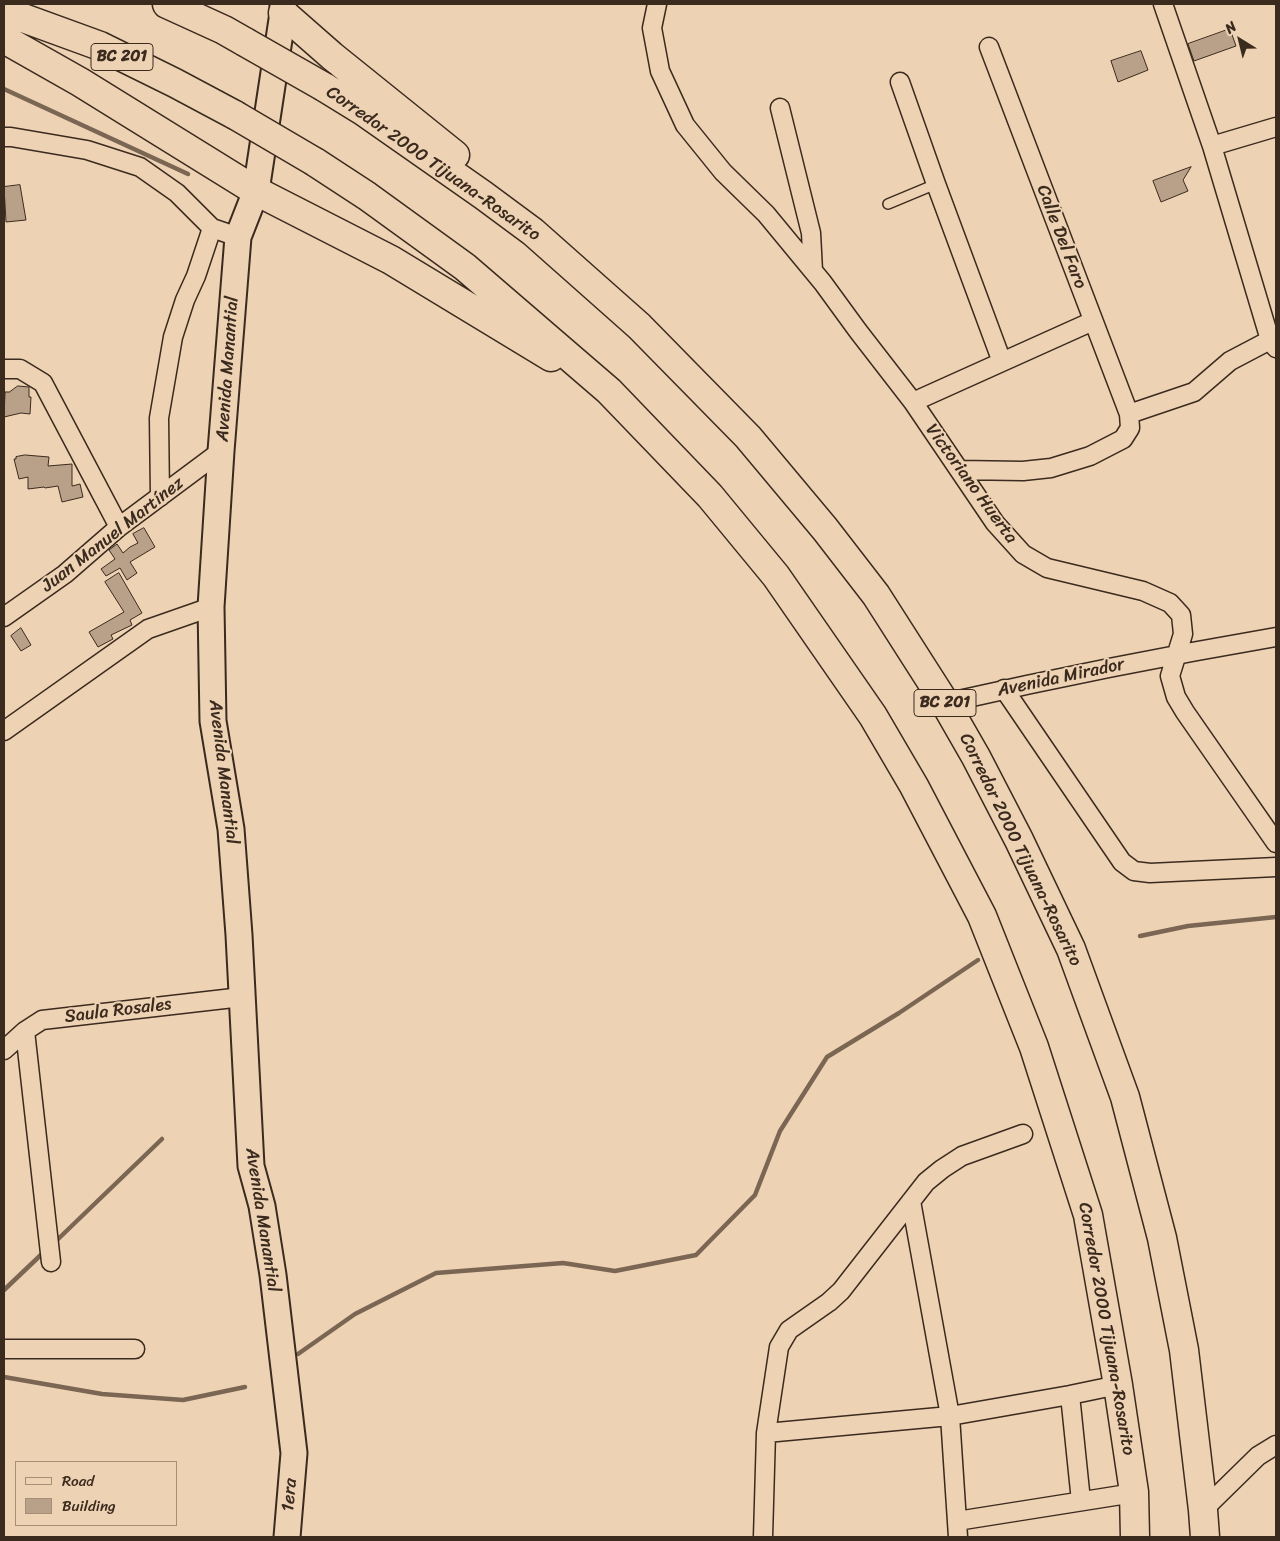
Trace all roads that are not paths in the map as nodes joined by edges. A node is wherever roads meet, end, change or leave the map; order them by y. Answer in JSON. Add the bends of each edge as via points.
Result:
{"nodes":[{"id":1,"x":167,"y":4,"type":"edge"},
{"id":2,"x":657,"y":4,"type":"edge"},
{"id":3,"x":1163,"y":4,"type":"edge"},
{"id":4,"x":283,"y":8,"type":"edge"},
{"id":5,"x":4,"y":11,"type":"edge"},
{"id":6,"x":4,"y":39,"type":"edge"},
{"id":7,"x":988,"y":47,"type":"dead end"},
{"id":8,"x":900,"y":82,"type":"dead end"},
{"id":9,"x":780,"y":108,"type":"dead end"},
{"id":10,"x":1276,"y":127,"type":"edge"},
{"id":11,"x":6,"y":138,"type":"edge"},
{"id":12,"x":1212,"y":146,"type":"junction"},
{"id":13,"x":936,"y":184,"type":"junction"},
{"id":14,"x":256,"y":191,"type":"junction"},
{"id":15,"x":888,"y":204,"type":"dead end"},
{"id":16,"x":212,"y":228,"type":"junction"},
{"id":17,"x":533,"y":232,"type":"junction"},
{"id":18,"x":238,"y":237,"type":"junction"},
{"id":19,"x":813,"y":271,"type":"junction"},
{"id":20,"x":1093,"y":321,"type":"junction"},
{"id":21,"x":1273,"y":344,"type":"edge"},
{"id":22,"x":1002,"y":362,"type":"junction"},
{"id":23,"x":4,"y":369,"type":"edge"},
{"id":24,"x":609,"y":391,"type":"junction"},
{"id":25,"x":913,"y":402,"type":"junction"},
{"id":26,"x":1130,"y":421,"type":"junction"},
{"id":27,"x":221,"y":451,"type":"junction"},
{"id":28,"x":959,"y":470,"type":"junction"},
{"id":29,"x":160,"y":497,"type":"junction"},
{"id":30,"x":120,"y":527,"type":"junction"},
{"id":31,"x":211,"y":607,"type":"junction"},
{"id":32,"x":4,"y":616,"type":"edge"},
{"id":33,"x":1276,"y":637,"type":"edge"},
{"id":34,"x":1177,"y":654,"type":"junction"},
{"id":35,"x":1004,"y":689,"type":"junction"},
{"id":36,"x":945,"y":703,"type":"junction"},
{"id":37,"x":4,"y":731,"type":"edge"},
{"id":38,"x":1276,"y":844,"type":"edge"},
{"id":39,"x":1276,"y":867,"type":"edge"},
{"id":40,"x":242,"y":997,"type":"junction"},
{"id":41,"x":25,"y":1031,"type":"junction"},
{"id":42,"x":4,"y":1050,"type":"edge"},
{"id":43,"x":1023,"y":1134,"type":"dead end"},
{"id":44,"x":910,"y":1201,"type":"junction"},
{"id":45,"x":51,"y":1262,"type":"dead end"},
{"id":46,"x":4,"y":1349,"type":"edge"},
{"id":47,"x":135,"y":1350,"type":"dead end"},
{"id":48,"x":1118,"y":1385,"type":"junction"},
{"id":49,"x":1070,"y":1395,"type":"junction"},
{"id":50,"x":950,"y":1416,"type":"junction"},
{"id":51,"x":766,"y":1433,"type":"junction"},
{"id":52,"x":1276,"y":1445,"type":"edge"},
{"id":53,"x":294,"y":1453,"type":"joint"},
{"id":54,"x":1134,"y":1493,"type":"junction"},
{"id":55,"x":1081,"y":1501,"type":"junction"},
{"id":56,"x":1204,"y":1510,"type":"junction"},
{"id":57,"x":958,"y":1529,"type":"edge"},
{"id":58,"x":287,"y":1537,"type":"edge"},
{"id":59,"x":762,"y":1537,"type":"edge"},
{"id":60,"x":1127,"y":1537,"type":"edge"},
{"id":61,"x":1136,"y":1537,"type":"edge"},
{"id":62,"x":1205,"y":1537,"type":"edge"}],
"edges":[{"from":1,"to":17,"type":"highway","name":"Corredor 2000 Tijuana-Rosarito","number":"BC 201","bridge":true,"via":[[224,30],[363,111]]},
{"from":2,"to":19,"type":"street","name":"Victoriano Huerta","via":[[652,28],[660,71],[685,125]]},
{"from":3,"to":12,"type":"street"},
{"from":4,"to":14,"type":"main road","name":"Avenida Manantial"},
{"from":4,"to":17,"type":"highway","via":[[332,56],[464,162]]},
{"from":5,"to":24,"type":"highway","name":"Corredor 2000 Tijuana-Rosarito","number":"BC 201","bridge":true,"via":[[100,46],[235,115],[315,162],[465,267]]},
{"from":6,"to":14,"type":"highway"},
{"from":7,"to":20,"type":"street","name":"Calle Del Faro"},
{"from":8,"to":13,"type":"street"},
{"from":9,"to":19,"type":"street","via":[[811,233]]},
{"from":10,"to":12,"type":"street"},
{"from":11,"to":16,"type":"street","via":[[87,150],[140,167],[177,193]]},
{"from":12,"to":21,"type":"street"},
{"from":13,"to":15,"type":"lane"},
{"from":13,"to":22,"type":"street"},
{"from":14,"to":18,"type":"main road","name":"Avenida Manantial"},
{"from":14,"to":24,"type":"highway","via":[[391,260]]},
{"from":16,"to":18,"type":"street"},
{"from":16,"to":29,"type":"street","via":[[172,337],[159,418]]},
{"from":17,"to":36,"type":"highway","name":"Corredor 2000 Tijuana-Rosarito","number":"BC 201","via":[[639,326],[748,437],[876,595]]},
{"from":18,"to":27,"type":"main road","name":"Avenida Manantial"},
{"from":19,"to":25,"type":"street","name":"Victoriano Huerta"},
{"from":20,"to":22,"type":"street"},
{"from":20,"to":26,"type":"street","name":"Calle Del Faro"},
{"from":21,"to":26,"type":"street","via":[[1230,361],[1194,392]]},
{"from":22,"to":25,"type":"street"},
{"from":23,"to":30,"type":"street","via":[[20,369],[43,384]]},
{"from":24,"to":48,"type":"highway","name":"Corredor 2000 Tijuana-Rosarito","number":"BC 201","via":[[710,496],[776,576],[873,716],[914,786],[982,916],[1034,1047],[1088,1215]]},
{"from":25,"to":28,"type":"street","name":"Victoriano Huerta"},
{"from":26,"to":28,"type":"street","via":[[1123,439],[1090,456],[1050,468]]},
{"from":27,"to":29,"type":"street","name":"Juan Manuel Martínez"},
{"from":27,"to":31,"type":"main road","name":"Avenida Manantial"},
{"from":28,"to":34,"type":"street","name":"Victoriano Huerta","via":[[995,523],[1023,554],[1047,568],[1143,592],[1170,603],[1181,615],[1183,634]]},
{"from":29,"to":30,"type":"street","name":"Juan Manuel Martínez"},
{"from":30,"to":32,"type":"street","name":"Juan Manuel Martínez","via":[[65,574]]},
{"from":31,"to":37,"type":"street","via":[[148,629]]},
{"from":31,"to":40,"type":"main road","name":"Avenida Manantial","via":[[213,721],[231,830]]},
{"from":33,"to":34,"type":"street"},
{"from":34,"to":35,"type":"street","name":"Avenida Mirador"},
{"from":34,"to":38,"type":"street","name":"Victoriano Huerta","via":[[1170,676],[1176,697]]},
{"from":35,"to":36,"type":"street","name":"Avenida Mirador"},
{"from":35,"to":39,"type":"street","via":[[1122,862],[1134,871],[1150,874]]},
{"from":36,"to":56,"type":"highway","name":"Corredor 2000 Tijuana-Rosarito","number":"BC 201","via":[[1019,840],[1071,949],[1125,1097],[1162,1238],[1182,1340]]},
{"from":40,"to":41,"type":"street","name":"Saula Rosales","via":[[42,1020]]},
{"from":40,"to":53,"type":"main road","name":"Avenida Manantial","via":[[251,1166],[262,1206],[273,1275]]},
{"from":41,"to":42,"type":"street","name":"Saula Rosales"},
{"from":41,"to":45,"type":"street"},
{"from":43,"to":44,"type":"street","via":[[962,1156],[942,1168]]},
{"from":44,"to":50,"type":"street"},
{"from":44,"to":51,"type":"street","via":[[841,1291],[783,1338]]},
{"from":46,"to":47,"type":"street"},
{"from":48,"to":49,"type":"street"},
{"from":48,"to":54,"type":"highway","name":"Corredor 2000 Tijuana-Rosarito","number":"BC 201"},
{"from":49,"to":50,"type":"street"},
{"from":49,"to":55,"type":"street"},
{"from":50,"to":51,"type":"street"},
{"from":50,"to":57,"type":"street"},
{"from":51,"to":59,"type":"street"},
{"from":52,"to":56,"type":"street","via":[[1258,1456]]},
{"from":53,"to":58,"type":"main road","name":"1era"},
{"from":54,"to":55,"type":"street"},
{"from":54,"to":60,"type":"highway"},
{"from":54,"to":61,"type":"highway","name":"Corredor 2000 Tijuana-Rosarito","number":"BC 201"},
{"from":55,"to":57,"type":"street"},
{"from":56,"to":62,"type":"highway","name":"Corredor 2000 Tijuana-Rosarito","number":"BC 201"}]}
